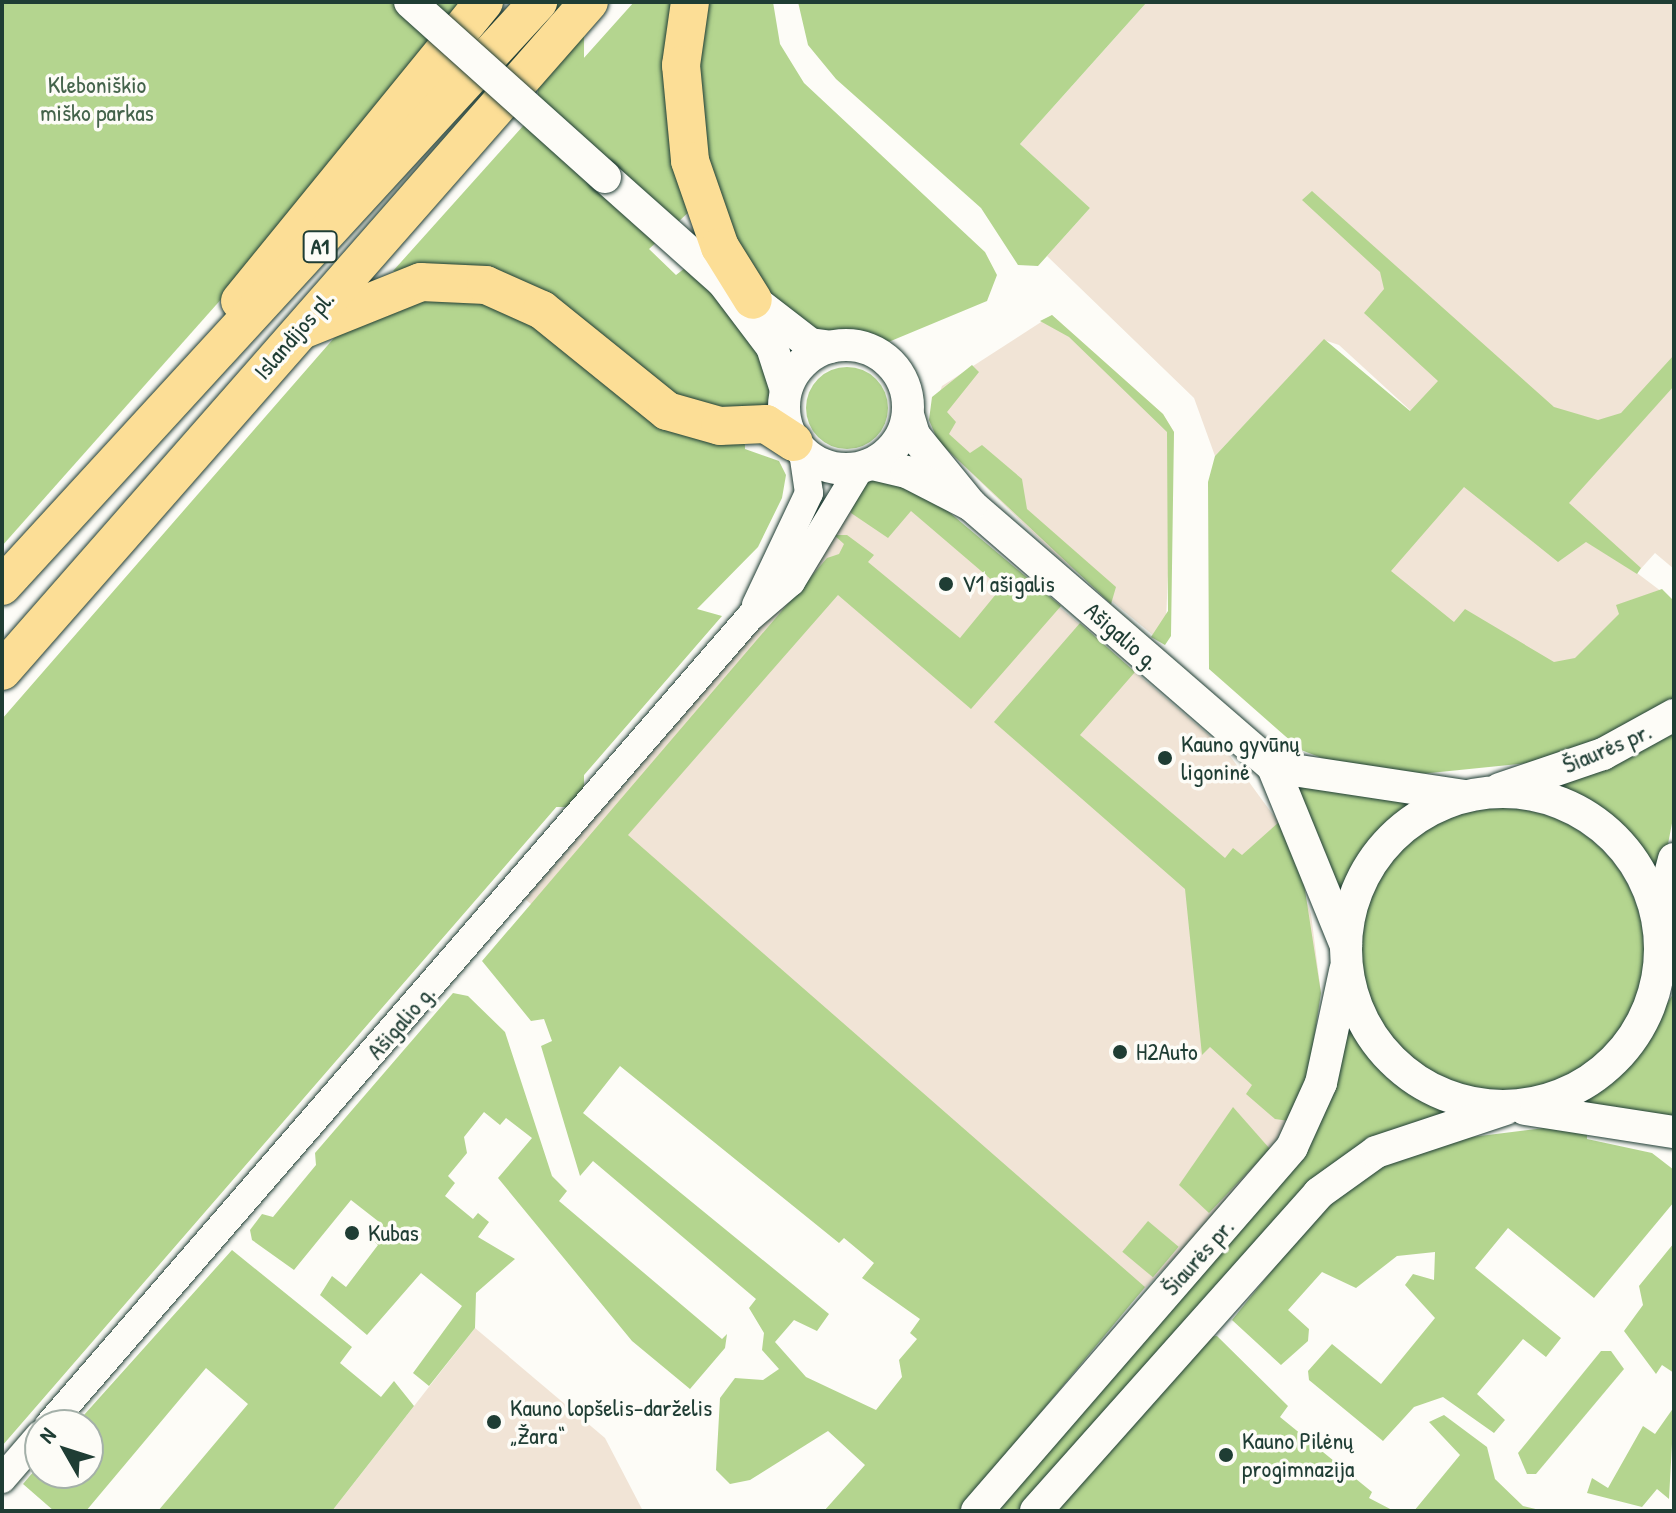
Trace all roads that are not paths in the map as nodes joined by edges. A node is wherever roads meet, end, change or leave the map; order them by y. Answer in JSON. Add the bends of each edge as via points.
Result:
{"nodes":[{"id":1,"x":410,"y":2,"type":"edge"},
{"id":2,"x":484,"y":2,"type":"edge"},
{"id":3,"x":538,"y":2,"type":"edge"},
{"id":4,"x":589,"y":2,"type":"edge"},
{"id":5,"x":690,"y":2,"type":"edge"},
{"id":6,"x":738,"y":291,"type":"junction"},
{"id":7,"x":294,"y":334,"type":"junction"},
{"id":8,"x":831,"y":347,"type":"junction"},
{"id":9,"x":786,"y":390,"type":"junction"},
{"id":10,"x":908,"y":415,"type":"junction"},
{"id":11,"x":798,"y":447,"type":"junction"},
{"id":12,"x":866,"y":466,"type":"junction"},
{"id":13,"x":95,"y":485,"type":"junction"},
{"id":14,"x":971,"y":505,"type":"junction"},
{"id":15,"x":2,"y":586,"type":"edge"},
{"id":16,"x":750,"y":617,"type":"junction"},
{"id":17,"x":2,"y":671,"type":"edge"},
{"id":18,"x":1674,"y":715,"type":"edge"},
{"id":19,"x":1273,"y":767,"type":"junction"},
{"id":20,"x":1481,"y":794,"type":"junction"},
{"id":21,"x":1674,"y":859,"type":"edge"},
{"id":22,"x":1664,"y":937,"type":"edge"},
{"id":23,"x":1346,"y":955,"type":"junction"},
{"id":24,"x":1511,"y":1108,"type":"junction"},
{"id":25,"x":1674,"y":1132,"type":"edge"},
{"id":26,"x":63,"y":1409,"type":"edge"},
{"id":27,"x":24,"y":1454,"type":"edge"},
{"id":28,"x":2,"y":1479,"type":"edge"},
{"id":29,"x":977,"y":1511,"type":"edge"},
{"id":30,"x":1036,"y":1511,"type":"edge"}],
"edges":[{"from":1,"to":6,"type":"main road","bridge":true},
{"from":2,"to":13,"type":"highway","via":[[376,127]]},
{"from":3,"to":13,"type":"highway","name":"Islandijos pl.","number":"A1"},
{"from":4,"to":7,"type":"highway","name":"Islandijos pl.","number":"A1"},
{"from":5,"to":6,"type":"highway","via":[[681,65],[690,161]]},
{"from":6,"to":8,"type":"main road","via":[[810,344]]},
{"from":6,"to":9,"type":"main road","via":[[772,347]]},
{"from":7,"to":11,"type":"highway","via":[[421,282],[486,285],[542,310],[667,411],[720,426],[766,424]]},
{"from":7,"to":17,"type":"highway","name":"Islandijos pl.","number":"A1"},
{"from":8,"to":9,"type":"main road","via":[[802,363]]},
{"from":8,"to":10,"type":"main road","via":[[869,349],[892,364],[906,389]]},
{"from":9,"to":11,"type":"main road"},
{"from":10,"to":12,"type":"main road","via":[[896,444]]},
{"from":10,"to":14,"type":"main road","name":"Ašigalio g.","via":[[914,435]]},
{"from":11,"to":12,"type":"main road","via":[[830,467]]},
{"from":11,"to":16,"type":"street","name":"Ašigalio g.","via":[[806,503]]},
{"from":12,"to":14,"type":"main road","name":"Ašigalio g.","via":[[907,472]]},
{"from":12,"to":16,"type":"street","name":"Ašigalio g.","via":[[804,563]]},
{"from":13,"to":15,"type":"highway","name":"Islandijos pl.","number":"A1"},
{"from":14,"to":19,"type":"main road","name":"Ašigalio g."},
{"from":16,"to":26,"type":"street","name":"Ašigalio g."},
{"from":18,"to":20,"type":"main road","name":"Šiaurės pr.","via":[[1603,754]]},
{"from":19,"to":20,"type":"main road"},
{"from":19,"to":23,"type":"main road","name":"Ašigalio g."},
{"from":20,"to":22,"type":"main road","via":[[1545,798],[1597,824],[1636,867]]},
{"from":20,"to":23,"type":"main road","name":"Šiaurės pr.","via":[[1414,820],[1382,850],[1358,888]]},
{"from":21,"to":22,"type":"main road"},
{"from":22,"to":24,"type":"main road","name":"Šiaurės pr.","via":[[1653,998],[1615,1060],[1553,1099]]},
{"from":23,"to":24,"type":"main road","name":"Ašigalio g.","via":[[1360,1015],[1389,1058],[1432,1089]]},
{"from":23,"to":29,"type":"main road","name":"Šiaurės pr.","via":[[1321,1083],[1292,1147]]},
{"from":24,"to":25,"type":"main road","name":"Ašigalio g."},
{"from":24,"to":30,"type":"main road","name":"Šiaurės pr.","via":[[1390,1145],[1319,1193]]},
{"from":27,"to":28,"type":"street"}]}
